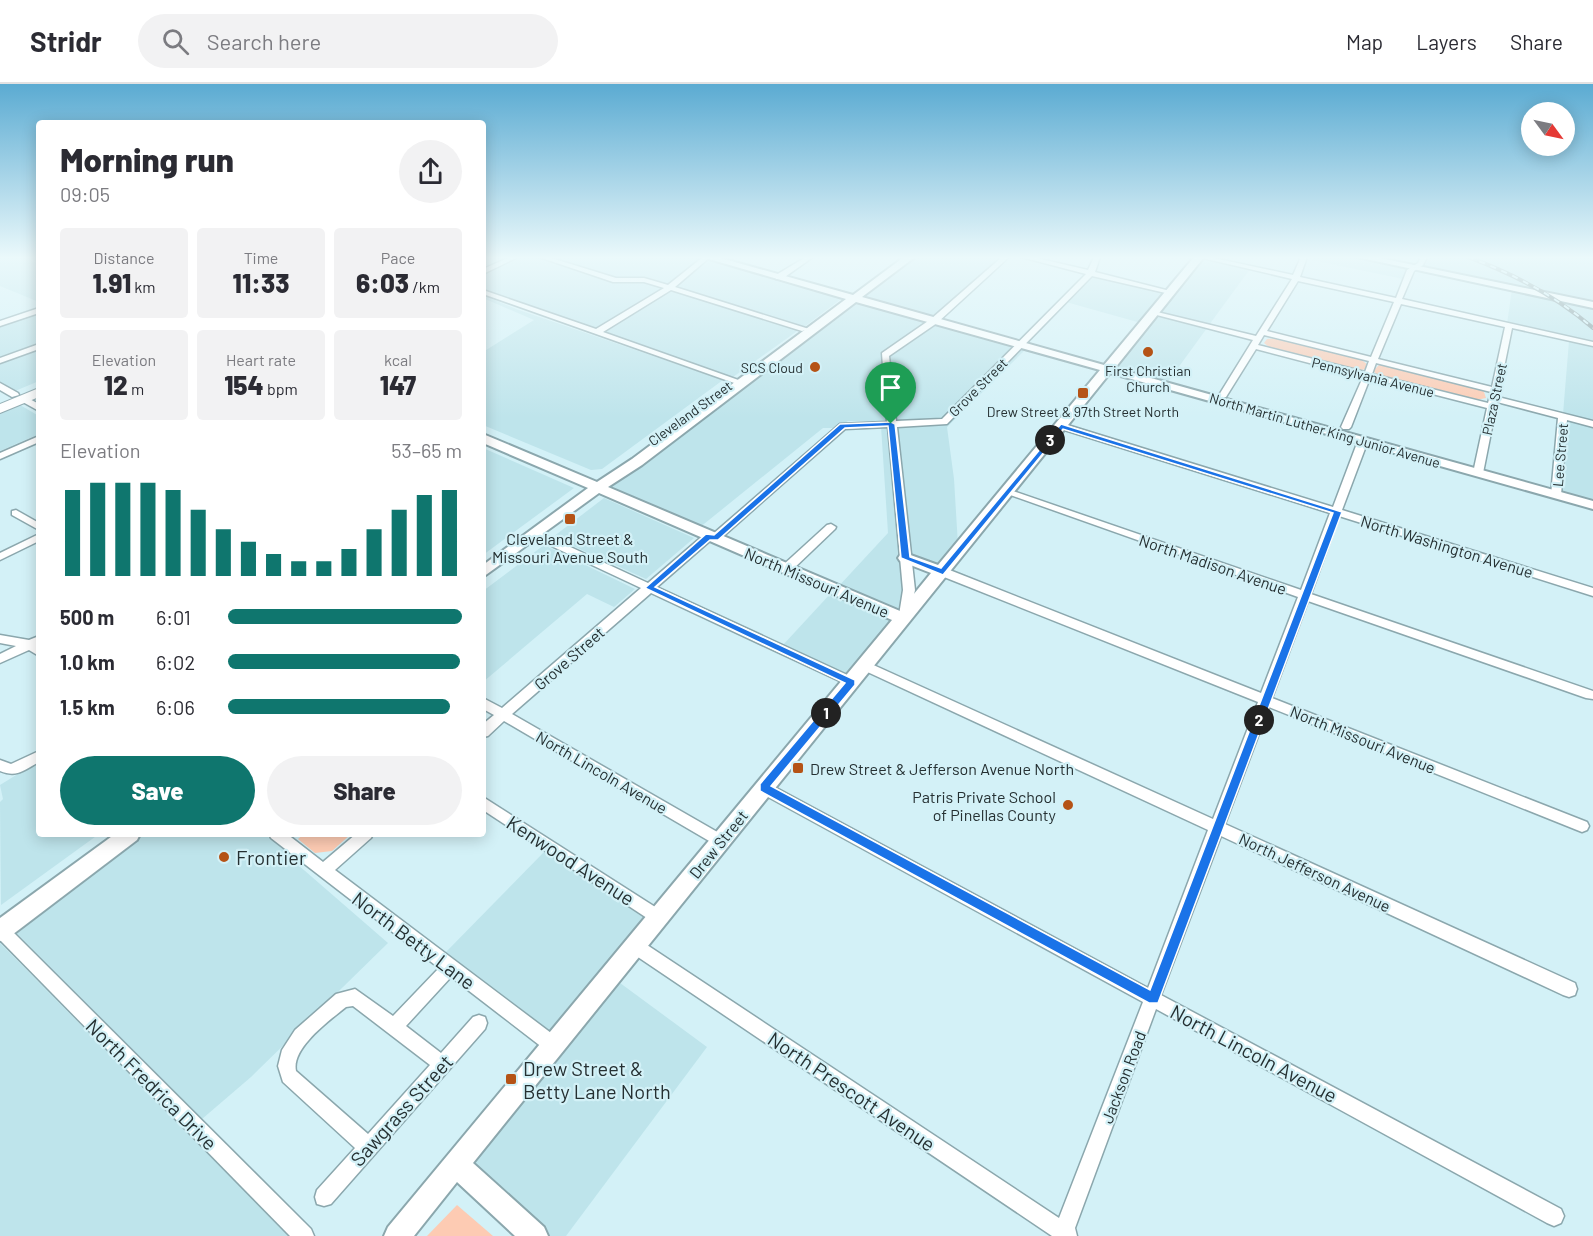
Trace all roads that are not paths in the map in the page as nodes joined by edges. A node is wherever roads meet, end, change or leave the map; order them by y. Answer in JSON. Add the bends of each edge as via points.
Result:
{"nodes":[{"id":1,"x":36,"y":311,"type":"edge"},
{"id":2,"x":536,"y":311,"type":"edge"},
{"id":3,"x":632,"y":311,"type":"edge"},
{"id":4,"x":744,"y":311,"type":"edge"},
{"id":5,"x":832,"y":311,"type":"edge"},
{"id":6,"x":834,"y":311,"type":"edge"},
{"id":7,"x":899,"y":311,"type":"edge"},
{"id":8,"x":946,"y":311,"type":"edge"},
{"id":9,"x":1054,"y":311,"type":"edge"},
{"id":10,"x":1276,"y":311,"type":"edge"},
{"id":11,"x":1394,"y":311,"type":"edge"},
{"id":12,"x":1441,"y":311,"type":"edge"},
{"id":13,"x":1153,"y":313,"type":"joint"},
{"id":14,"x":934,"y":321,"type":"junction"},
{"id":15,"x":0,"y":324,"type":"edge"},
{"id":16,"x":1509,"y":326,"type":"junction"},
{"id":17,"x":805,"y":329,"type":"junction"},
{"id":18,"x":597,"y":332,"type":"junction"},
{"id":19,"x":1258,"y":339,"type":"junction"},
{"id":20,"x":1593,"y":344,"type":"edge"},
{"id":21,"x":1020,"y":345,"type":"junction"},
{"id":22,"x":36,"y":347,"type":"edge"},
{"id":23,"x":1374,"y":360,"type":"junction"},
{"id":24,"x":0,"y":361,"type":"edge"},
{"id":25,"x":1107,"y":369,"type":"junction"},
{"id":26,"x":1368,"y":375,"type":"junction"},
{"id":27,"x":737,"y":381,"type":"junction"},
{"id":28,"x":0,"y":386,"type":"edge"},
{"id":29,"x":36,"y":390,"type":"edge"},
{"id":30,"x":1224,"y":395,"type":"dead end"},
{"id":31,"x":20,"y":397,"type":"junction"},
{"id":32,"x":1494,"y":399,"type":"junction"},
{"id":33,"x":0,"y":405,"type":"edge"},
{"id":34,"x":36,"y":406,"type":"edge"},
{"id":35,"x":1563,"y":416,"type":"junction"},
{"id":36,"x":891,"y":424,"type":"junction"},
{"id":37,"x":1593,"y":424,"type":"edge"},
{"id":38,"x":1061,"y":426,"type":"junction"},
{"id":39,"x":1346,"y":428,"type":"dead end"},
{"id":40,"x":36,"y":439,"type":"edge"},
{"id":41,"x":486,"y":439,"type":"edge"},
{"id":42,"x":1361,"y":446,"type":"dead end"},
{"id":43,"x":0,"y":456,"type":"edge"},
{"id":44,"x":1478,"y":473,"type":"junction"},
{"id":45,"x":597,"y":488,"type":"junction"},
{"id":46,"x":1007,"y":492,"type":"junction"},
{"id":47,"x":1556,"y":495,"type":"junction"},
{"id":48,"x":1593,"y":505,"type":"edge"},
{"id":49,"x":1337,"y":512,"type":"junction"},
{"id":50,"x":16,"y":513,"type":"dead end"},
{"id":51,"x":36,"y":525,"type":"edge"},
{"id":52,"x":831,"y":527,"type":"dead end"},
{"id":53,"x":534,"y":534,"type":"junction"},
{"id":54,"x":712,"y":537,"type":"junction"},
{"id":55,"x":36,"y":539,"type":"edge"},
{"id":56,"x":0,"y":557,"type":"edge"},
{"id":57,"x":905,"y":558,"type":"junction"},
{"id":58,"x":786,"y":568,"type":"junction"},
{"id":59,"x":486,"y":570,"type":"edge"},
{"id":60,"x":943,"y":572,"type":"junction"},
{"id":61,"x":649,"y":588,"type":"junction"},
{"id":62,"x":1593,"y":592,"type":"edge"},
{"id":63,"x":1306,"y":596,"type":"junction"},
{"id":64,"x":904,"y":619,"type":"junction"},
{"id":65,"x":0,"y":639,"type":"edge"},
{"id":66,"x":36,"y":645,"type":"edge"},
{"id":67,"x":0,"y":659,"type":"edge"},
{"id":68,"x":865,"y":666,"type":"junction"},
{"id":69,"x":852,"y":682,"type":"junction"},
{"id":70,"x":1590,"y":695,"type":"dead end"},
{"id":71,"x":1266,"y":700,"type":"junction"},
{"id":72,"x":486,"y":705,"type":"edge"},
{"id":73,"x":503,"y":715,"type":"junction"},
{"id":74,"x":486,"y":729,"type":"edge"},
{"id":75,"x":36,"y":757,"type":"edge"},
{"id":76,"x":6,"y":767,"type":"edge"},
{"id":77,"x":764,"y":788,"type":"junction"},
{"id":78,"x":486,"y":805,"type":"edge"},
{"id":79,"x":1582,"y":826,"type":"dead end"},
{"id":80,"x":1218,"y":828,"type":"junction"},
{"id":81,"x":126,"y":837,"type":"edge"},
{"id":82,"x":280,"y":837,"type":"edge"},
{"id":83,"x":363,"y":837,"type":"edge"},
{"id":84,"x":721,"y":841,"type":"junction"},
{"id":85,"x":323,"y":871,"type":"junction"},
{"id":86,"x":658,"y":917,"type":"junction"},
{"id":87,"x":0,"y":930,"type":"edge"},
{"id":88,"x":635,"y":946,"type":"junction"},
{"id":89,"x":450,"y":967,"type":"junction"},
{"id":90,"x":1569,"y":988,"type":"dead end"},
{"id":91,"x":1153,"y":999,"type":"junction"},
{"id":92,"x":478,"y":1023,"type":"dead end"},
{"id":93,"x":395,"y":1026,"type":"junction"},
{"id":94,"x":553,"y":1045,"type":"junction"},
{"id":95,"x":442,"y":1064,"type":"junction"},
{"id":96,"x":368,"y":1147,"type":"junction"},
{"id":97,"x":456,"y":1164,"type":"junction"},
{"id":98,"x":324,"y":1197,"type":"dead end"},
{"id":99,"x":1554,"y":1216,"type":"dead end"},
{"id":100,"x":1065,"y":1235,"type":"edge"},
{"id":101,"x":304,"y":1236,"type":"edge"},
{"id":102,"x":397,"y":1236,"type":"edge"},
{"id":103,"x":535,"y":1236,"type":"edge"}],
"edges":[{"from":1,"to":15,"type":"street"},
{"from":2,"to":18,"type":"street"},
{"from":3,"to":18,"type":"street"},
{"from":4,"to":17,"type":"street"},
{"from":5,"to":17,"type":"street","name":"Cleveland Street"},
{"from":6,"to":27,"type":"street","name":"Cleveland Street"},
{"from":7,"to":14,"type":"street","name":"North Martin Luther King Junior Avenue"},
{"from":8,"to":14,"type":"street"},
{"from":9,"to":21,"type":"street","name":"Grove Street"},
{"from":10,"to":19,"type":"street"},
{"from":11,"to":23,"type":"street"},
{"from":12,"to":16,"type":"street"},
{"from":13,"to":19,"type":"street","name":"Pennsylvania Avenue"},
{"from":13,"to":25,"type":"street","name":"Drew Street"},
{"from":14,"to":21,"type":"street","name":"North Martin Luther King Junior Avenue"},
{"from":14,"to":36,"type":"street","via":[[885,355]]},
{"from":16,"to":20,"type":"street"},
{"from":16,"to":32,"type":"street","name":"Plaza Street"},
{"from":17,"to":27,"type":"street","name":"Cleveland Street"},
{"from":18,"to":27,"type":"street"},
{"from":19,"to":23,"type":"street"},
{"from":19,"to":26,"type":"street","name":"Pennsylvania Avenue"},
{"from":19,"to":30,"type":"street"},
{"from":21,"to":25,"type":"street","name":"North Martin Luther King Junior Avenue"},
{"from":21,"to":36,"type":"street","name":"Grove Street","via":[[944,422]]},
{"from":22,"to":24,"type":"street"},
{"from":23,"to":26,"type":"street"},
{"from":23,"to":32,"type":"street"},
{"from":25,"to":38,"type":"street","name":"Drew Street"},
{"from":25,"to":44,"type":"street","name":"North Martin Luther King Junior Avenue"},
{"from":26,"to":32,"type":"street","name":"Pennsylvania Avenue"},
{"from":26,"to":39,"type":"street"},
{"from":27,"to":45,"type":"street","name":"Cleveland Street","via":[[637,462]]},
{"from":28,"to":31,"type":"street"},
{"from":29,"to":31,"type":"main road"},
{"from":31,"to":33,"type":"main road"},
{"from":31,"to":34,"type":"street"},
{"from":32,"to":35,"type":"street","name":"Pennsylvania Avenue"},
{"from":32,"to":44,"type":"street","name":"Plaza Street"},
{"from":35,"to":37,"type":"street","name":"Pennsylvania Avenue"},
{"from":35,"to":47,"type":"street","name":"Lee Street"},
{"from":36,"to":54,"type":"street","name":"Grove Street","via":[[843,426]]},
{"from":36,"to":57,"type":"street"},
{"from":38,"to":46,"type":"street","name":"Drew Street"},
{"from":38,"to":49,"type":"street","name":"North Washington Avenue"},
{"from":40,"to":43,"type":"street"},
{"from":41,"to":45,"type":"street","name":"North Missouri Avenue"},
{"from":42,"to":49,"type":"street","name":"Jackson Road"},
{"from":44,"to":47,"type":"street","name":"North Martin Luther King Junior Avenue"},
{"from":45,"to":53,"type":"street","name":"Cleveland Street"},
{"from":45,"to":54,"type":"street","name":"North Missouri Avenue"},
{"from":46,"to":60,"type":"street","name":"Drew Street"},
{"from":46,"to":63,"type":"street","name":"North Madison Avenue"},
{"from":47,"to":48,"type":"street","name":"North Martin Luther King Junior Avenue"},
{"from":49,"to":62,"type":"street","name":"North Washington Avenue"},
{"from":49,"to":63,"type":"street","name":"Jackson Road"},
{"from":50,"to":51,"type":"street"},
{"from":52,"to":58,"type":"street"},
{"from":53,"to":59,"type":"street","name":"Cleveland Street"},
{"from":53,"to":61,"type":"street"},
{"from":54,"to":58,"type":"street","name":"North Missouri Avenue"},
{"from":54,"to":61,"type":"street","name":"Grove Street"},
{"from":55,"to":56,"type":"street"},
{"from":57,"to":60,"type":"street"},
{"from":57,"to":64,"type":"street","via":[[909,603]]},
{"from":58,"to":64,"type":"street","name":"North Missouri Avenue"},
{"from":60,"to":64,"type":"street","name":"Drew Street"},
{"from":60,"to":71,"type":"street","name":"North Missouri Avenue"},
{"from":61,"to":69,"type":"street"},
{"from":61,"to":73,"type":"street","name":"Grove Street"},
{"from":63,"to":70,"type":"street","name":"North Madison Avenue"},
{"from":63,"to":71,"type":"street","name":"Jackson Road"},
{"from":64,"to":68,"type":"street","name":"Drew Street"},
{"from":65,"to":66,"type":"street"},
{"from":66,"to":67,"type":"street"},
{"from":68,"to":69,"type":"street","name":"Drew Street"},
{"from":68,"to":80,"type":"street","name":"North Jefferson Avenue"},
{"from":69,"to":77,"type":"street","name":"Drew Street"},
{"from":71,"to":79,"type":"street","name":"North Missouri Avenue"},
{"from":71,"to":80,"type":"street","name":"Jackson Road"},
{"from":72,"to":73,"type":"street","name":"North Lincoln Avenue"},
{"from":73,"to":74,"type":"street","name":"Grove Street"},
{"from":73,"to":84,"type":"street","name":"North Lincoln Avenue"},
{"from":75,"to":76,"type":"street"},
{"from":77,"to":84,"type":"street","name":"Drew Street"},
{"from":77,"to":91,"type":"street","name":"North Lincoln Avenue"},
{"from":78,"to":86,"type":"street","name":"Kenwood Avenue"},
{"from":80,"to":90,"type":"street","name":"North Jefferson Avenue"},
{"from":80,"to":91,"type":"street","name":"Jackson Road"},
{"from":81,"to":87,"type":"street"},
{"from":82,"to":85,"type":"street","name":"North Betty Lane"},
{"from":83,"to":85,"type":"street"},
{"from":84,"to":86,"type":"street","name":"Drew Street"},
{"from":85,"to":89,"type":"street","name":"North Betty Lane"},
{"from":86,"to":88,"type":"street","name":"Drew Street"},
{"from":87,"to":101,"type":"street","name":"North Fredrica Drive"},
{"from":88,"to":94,"type":"street","name":"Drew Street"},
{"from":88,"to":100,"type":"street","name":"North Prescott Avenue"},
{"from":89,"to":93,"type":"street"},
{"from":89,"to":94,"type":"street","name":"North Betty Lane"},
{"from":91,"to":99,"type":"street","name":"North Lincoln Avenue"},
{"from":91,"to":100,"type":"street","name":"Jackson Road"},
{"from":92,"to":95,"type":"street","name":"Sawgrass Street"},
{"from":93,"to":95,"type":"street"},
{"from":93,"to":96,"type":"street","via":[[360,998],[350,997],[337,1004],[294,1046],[286,1061],[289,1077]]},
{"from":94,"to":97,"type":"street","name":"Drew Street"},
{"from":95,"to":96,"type":"street","name":"Sawgrass Street"},
{"from":96,"to":98,"type":"street","name":"Sawgrass Street"},
{"from":97,"to":102,"type":"street","name":"Drew Street"},
{"from":97,"to":103,"type":"street"}]}
